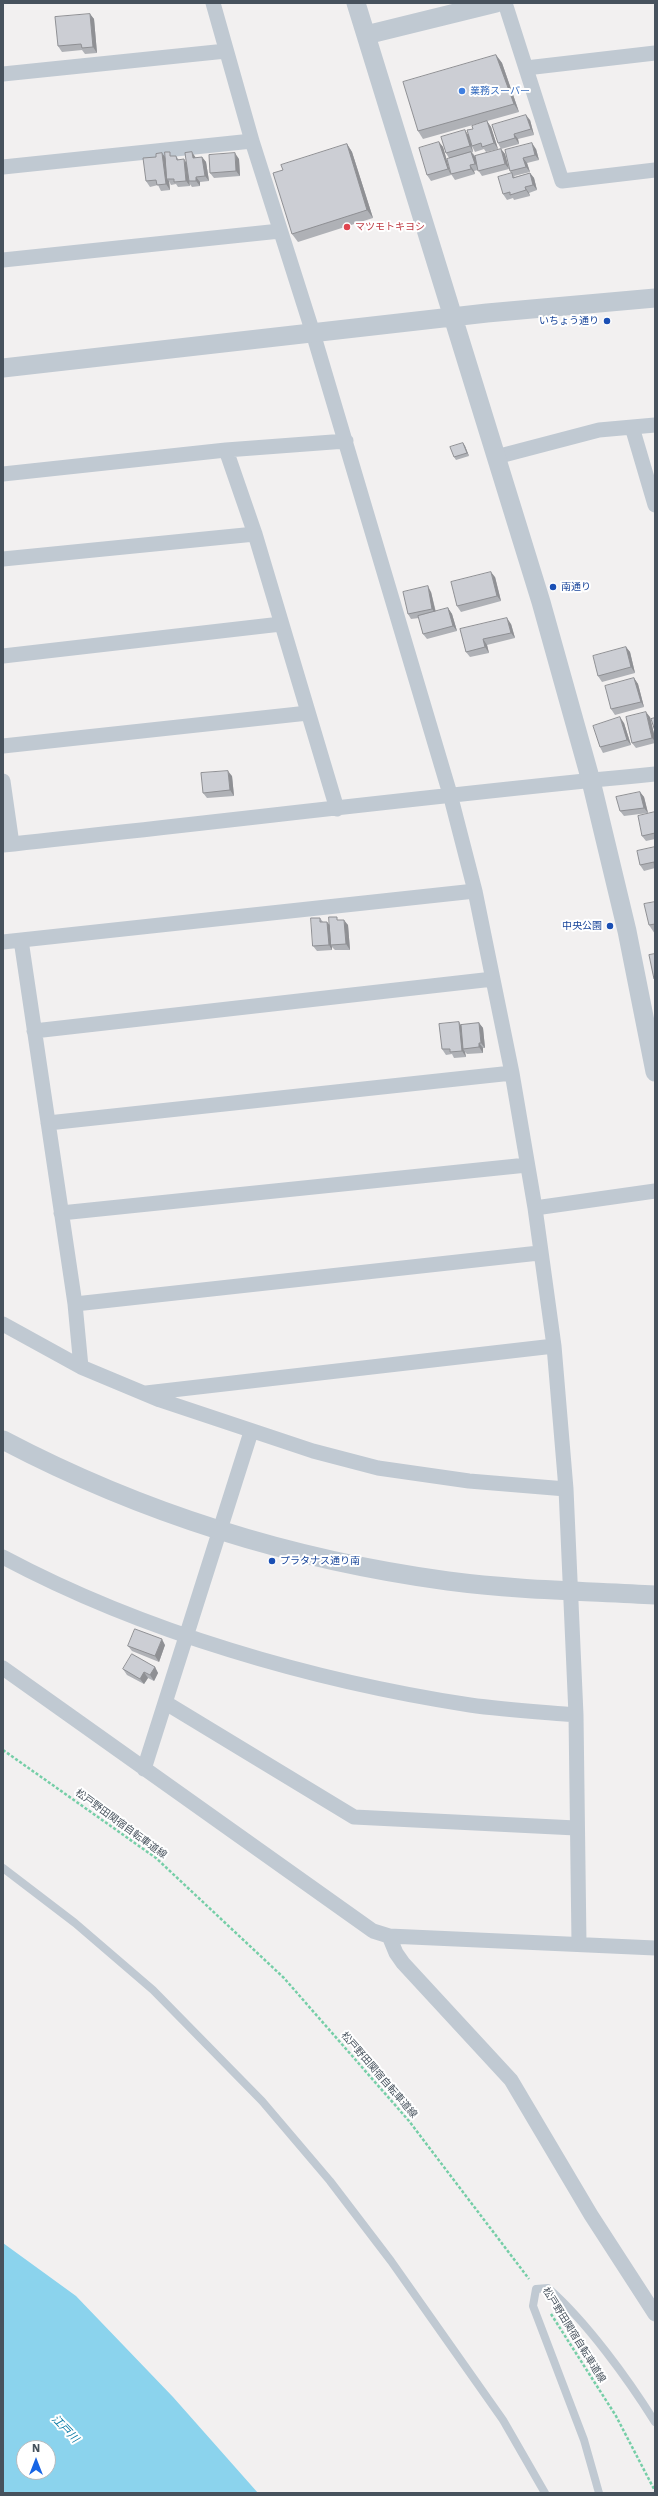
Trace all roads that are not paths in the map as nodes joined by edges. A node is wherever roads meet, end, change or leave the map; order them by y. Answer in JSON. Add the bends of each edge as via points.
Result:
{"nodes":[{"id":1,"x":213,"y":3,"type":"edge"},
{"id":2,"x":356,"y":3,"type":"edge"},
{"id":3,"x":496,"y":3,"type":"edge"},
{"id":4,"x":505,"y":3,"type":"edge"},
{"id":5,"x":366,"y":35,"type":"junction"},
{"id":6,"x":226,"y":51,"type":"junction"},
{"id":7,"x":655,"y":53,"type":"edge"},
{"id":8,"x":526,"y":68,"type":"junction"},
{"id":9,"x":3,"y":74,"type":"edge"},
{"id":10,"x":252,"y":141,"type":"junction"},
{"id":11,"x":3,"y":167,"type":"edge"},
{"id":12,"x":655,"y":170,"type":"edge"},
{"id":13,"x":280,"y":231,"type":"junction"},
{"id":14,"x":3,"y":260,"type":"edge"},
{"id":15,"x":655,"y":298,"type":"edge"},
{"id":16,"x":454,"y":318,"type":"junction"},
{"id":17,"x":313,"y":333,"type":"junction"},
{"id":18,"x":3,"y":368,"type":"edge"},
{"id":19,"x":655,"y":425,"type":"edge"},
{"id":20,"x":632,"y":427,"type":"junction"},
{"id":21,"x":346,"y":441,"type":"junction"},
{"id":22,"x":226,"y":450,"type":"junction"},
{"id":23,"x":496,"y":457,"type":"junction"},
{"id":24,"x":3,"y":474,"type":"edge"},
{"id":25,"x":655,"y":505,"type":"edge"},
{"id":26,"x":255,"y":534,"type":"junction"},
{"id":27,"x":3,"y":559,"type":"edge"},
{"id":28,"x":281,"y":624,"type":"junction"},
{"id":29,"x":3,"y":656,"type":"edge"},
{"id":30,"x":308,"y":713,"type":"junction"},
{"id":31,"x":3,"y":746,"type":"edge"},
{"id":32,"x":655,"y":774,"type":"edge"},
{"id":33,"x":3,"y":781,"type":"edge"},
{"id":34,"x":591,"y":781,"type":"junction"},
{"id":35,"x":450,"y":794,"type":"junction"},
{"id":36,"x":337,"y":809,"type":"junction"},
{"id":37,"x":7,"y":845,"type":"edge"},
{"id":38,"x":475,"y":891,"type":"junction"},
{"id":39,"x":21,"y":940,"type":"junction"},
{"id":40,"x":3,"y":942,"type":"edge"},
{"id":41,"x":493,"y":980,"type":"junction"},
{"id":42,"x":34,"y":1031,"type":"junction"},
{"id":43,"x":655,"y":1072,"type":"edge"},
{"id":44,"x":512,"y":1073,"type":"junction"},
{"id":45,"x":48,"y":1123,"type":"junction"},
{"id":46,"x":526,"y":1165,"type":"junction"},
{"id":47,"x":655,"y":1191,"type":"edge"},
{"id":48,"x":535,"y":1208,"type":"junction"},
{"id":49,"x":61,"y":1213,"type":"junction"},
{"id":50,"x":539,"y":1253,"type":"junction"},
{"id":51,"x":75,"y":1304,"type":"junction"},
{"id":52,"x":3,"y":1324,"type":"edge"},
{"id":53,"x":554,"y":1346,"type":"junction"},
{"id":54,"x":82,"y":1367,"type":"junction"},
{"id":55,"x":145,"y":1393,"type":"junction"},
{"id":56,"x":251,"y":1432,"type":"junction"},
{"id":57,"x":3,"y":1440,"type":"edge"},
{"id":58,"x":566,"y":1489,"type":"junction"},
{"id":59,"x":219,"y":1531,"type":"junction"},
{"id":60,"x":3,"y":1558,"type":"edge"},
{"id":61,"x":572,"y":1590,"type":"junction"},
{"id":62,"x":655,"y":1595,"type":"edge"},
{"id":63,"x":187,"y":1635,"type":"junction"},
{"id":64,"x":3,"y":1668,"type":"edge"},
{"id":65,"x":166,"y":1703,"type":"junction"},
{"id":66,"x":576,"y":1715,"type":"junction"},
{"id":67,"x":144,"y":1769,"type":"junction"},
{"id":68,"x":576,"y":1828,"type":"junction"},
{"id":69,"x":3,"y":1868,"type":"edge"},
{"id":70,"x":389,"y":1936,"type":"junction"},
{"id":71,"x":579,"y":1943,"type":"junction"},
{"id":72,"x":655,"y":1948,"type":"edge"},
{"id":73,"x":655,"y":2314,"type":"edge"},
{"id":74,"x":655,"y":2422,"type":"edge"},
{"id":75,"x":545,"y":2493,"type":"edge"},
{"id":76,"x":599,"y":2493,"type":"edge"}],
"edges":[{"from":1,"to":6,"type":"street"},
{"from":2,"to":5,"type":"street"},
{"from":3,"to":5,"type":"street"},
{"from":4,"to":8,"type":"street"},
{"from":5,"to":16,"type":"street"},
{"from":6,"to":9,"type":"street"},
{"from":6,"to":10,"type":"street"},
{"from":7,"to":8,"type":"street"},
{"from":8,"to":12,"type":"street","via":[[562,180]]},
{"from":10,"to":11,"type":"street"},
{"from":10,"to":13,"type":"street"},
{"from":13,"to":14,"type":"street"},
{"from":13,"to":17,"type":"street"},
{"from":15,"to":16,"type":"street"},
{"from":16,"to":17,"type":"street"},
{"from":16,"to":23,"type":"street"},
{"from":17,"to":18,"type":"street"},
{"from":17,"to":21,"type":"street"},
{"from":19,"to":20,"type":"street"},
{"from":20,"to":23,"type":"street","via":[[578,434]]},
{"from":20,"to":25,"type":"street"},
{"from":21,"to":22,"type":"street"},
{"from":21,"to":35,"type":"street"},
{"from":22,"to":24,"type":"street"},
{"from":22,"to":26,"type":"street"},
{"from":23,"to":34,"type":"street"},
{"from":26,"to":27,"type":"street"},
{"from":26,"to":28,"type":"street"},
{"from":28,"to":29,"type":"street"},
{"from":28,"to":30,"type":"street"},
{"from":30,"to":31,"type":"street"},
{"from":30,"to":36,"type":"street"},
{"from":32,"to":34,"type":"street"},
{"from":33,"to":37,"type":"street"},
{"from":34,"to":35,"type":"street"},
{"from":34,"to":43,"type":"street","via":[[627,931]]},
{"from":35,"to":36,"type":"street"},
{"from":35,"to":38,"type":"street"},
{"from":36,"to":37,"type":"street"},
{"from":38,"to":39,"type":"street"},
{"from":38,"to":41,"type":"street"},
{"from":39,"to":40,"type":"street"},
{"from":39,"to":42,"type":"street"},
{"from":41,"to":42,"type":"street"},
{"from":41,"to":44,"type":"street"},
{"from":42,"to":45,"type":"street"},
{"from":44,"to":45,"type":"street"},
{"from":44,"to":46,"type":"street"},
{"from":45,"to":49,"type":"street"},
{"from":46,"to":48,"type":"street"},
{"from":46,"to":49,"type":"street"},
{"from":47,"to":48,"type":"street"},
{"from":48,"to":50,"type":"street"},
{"from":49,"to":51,"type":"street"},
{"from":50,"to":51,"type":"street"},
{"from":50,"to":53,"type":"street"},
{"from":51,"to":54,"type":"street"},
{"from":52,"to":54,"type":"street"},
{"from":53,"to":55,"type":"street"},
{"from":53,"to":58,"type":"street"},
{"from":54,"to":55,"type":"street"},
{"from":55,"to":56,"type":"street"},
{"from":56,"to":58,"type":"street","via":[[313,1452],[378,1468],[469,1481]]},
{"from":56,"to":59,"type":"street"},
{"from":57,"to":59,"type":"street","via":[[130,1499]]},
{"from":58,"to":61,"type":"street"},
{"from":59,"to":61,"type":"street","via":[[277,1547],[398,1573],[486,1585]]},
{"from":59,"to":63,"type":"street"},
{"from":60,"to":63,"type":"street","via":[[108,1606]]},
{"from":61,"to":62,"type":"street"},
{"from":61,"to":66,"type":"street"},
{"from":63,"to":65,"type":"street"},
{"from":63,"to":66,"type":"street","via":[[280,1664],[370,1686],[472,1705]]},
{"from":64,"to":67,"type":"street"},
{"from":65,"to":67,"type":"street"},
{"from":65,"to":68,"type":"street","via":[[354,1817]]},
{"from":66,"to":68,"type":"street"},
{"from":67,"to":70,"type":"street","via":[[368,1927]]},
{"from":68,"to":71,"type":"street"},
{"from":69,"to":75,"type":"lane","via":[[75,1923],[153,1990],[262,2101],[330,2181],[391,2261],[503,2420]]},
{"from":70,"to":71,"type":"street"},
{"from":70,"to":73,"type":"street","via":[[403,1963],[511,2080],[591,2215]]},
{"from":71,"to":72,"type":"street"},
{"from":74,"to":76,"type":"lane","via":[[570,2308],[548,2288],[536,2289],[533,2306],[584,2440]]}]}
